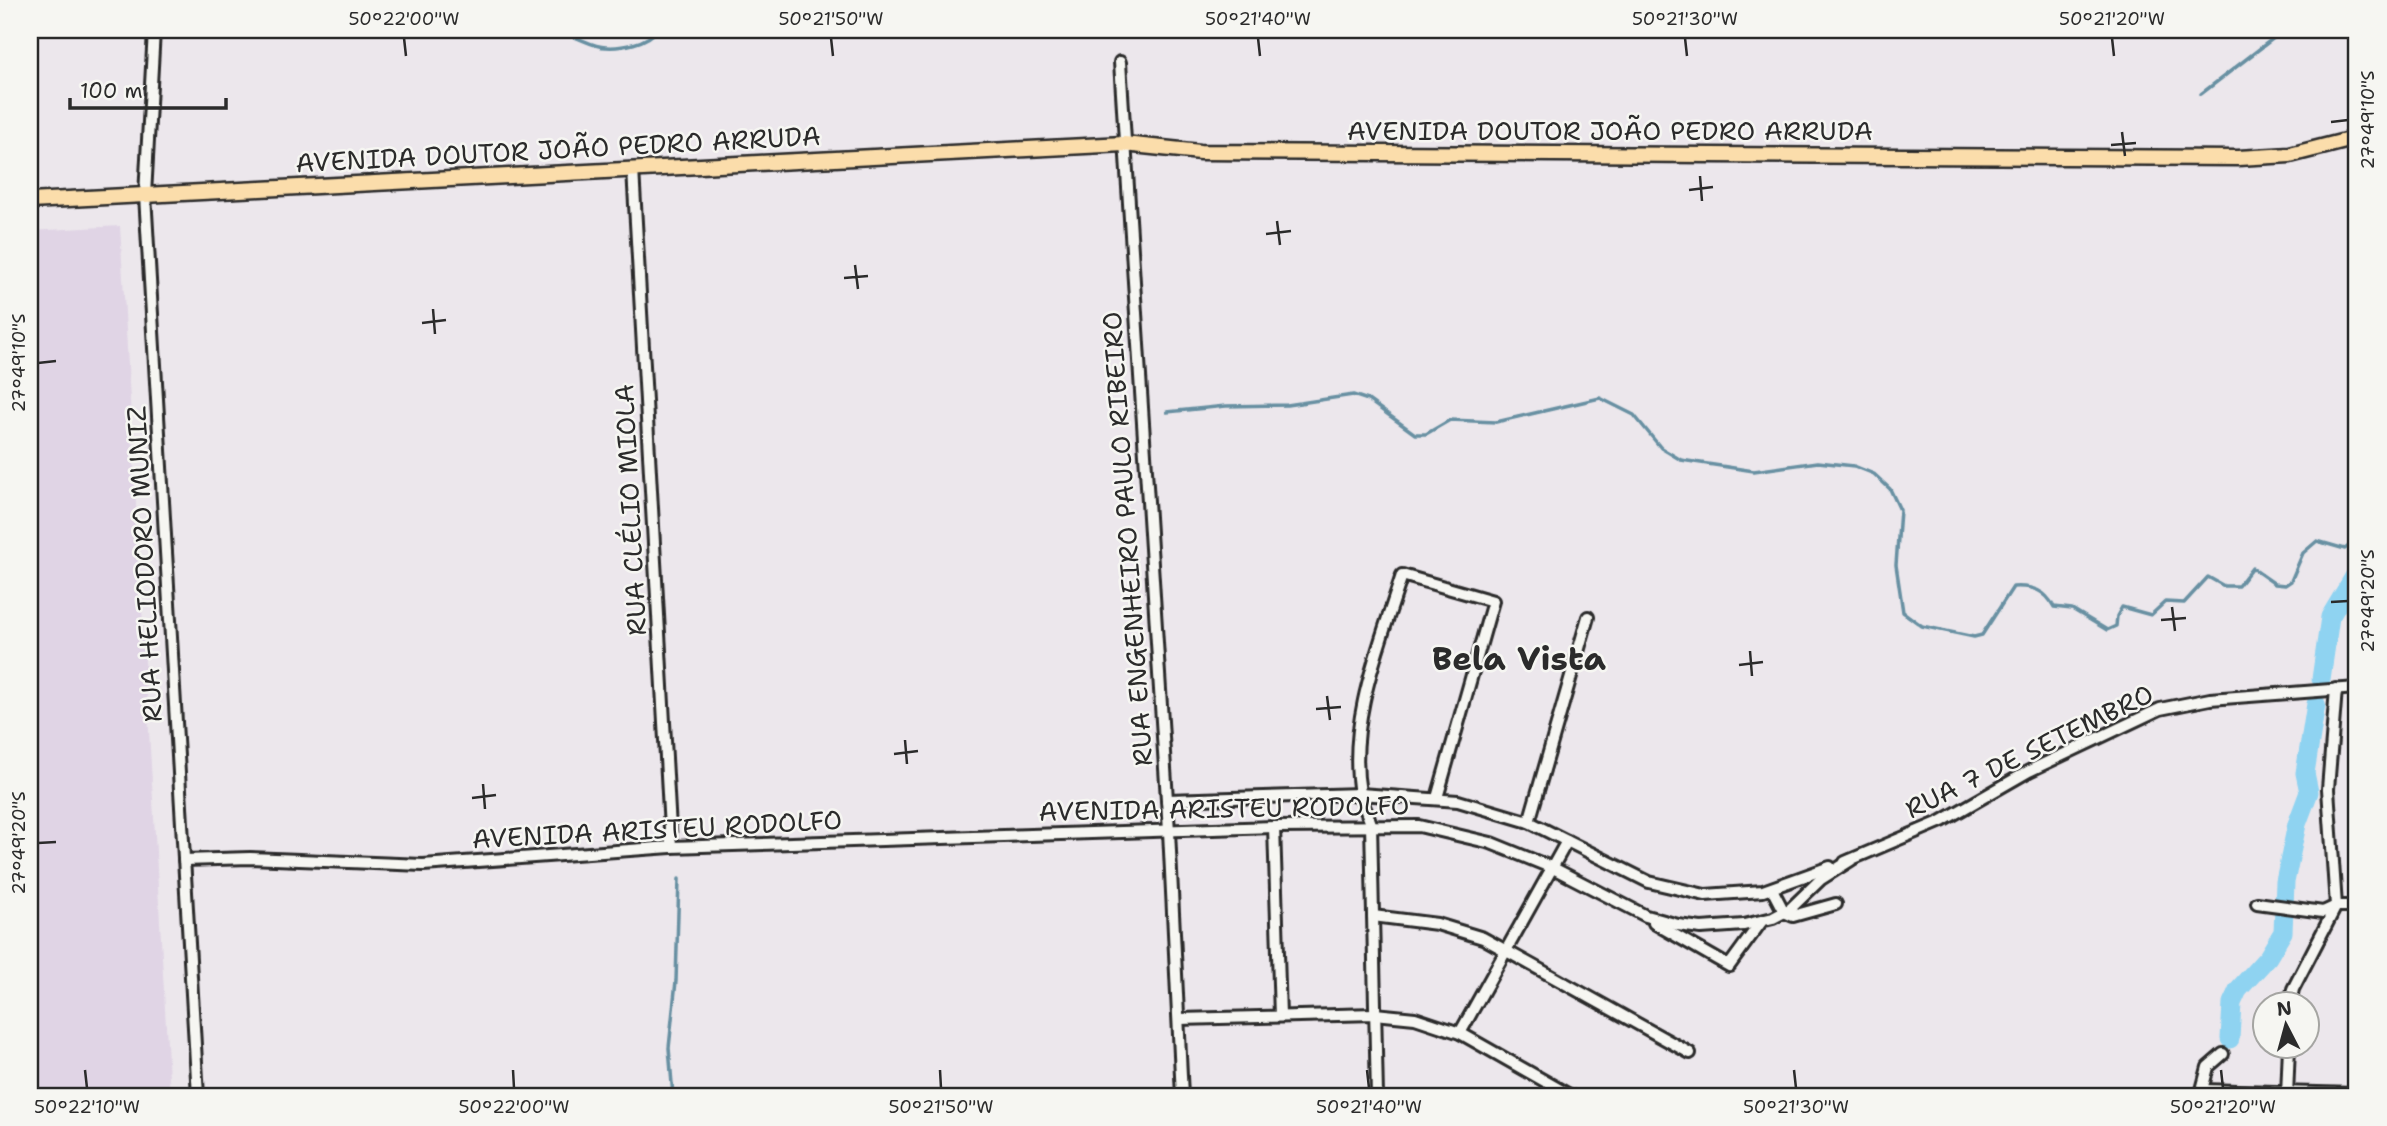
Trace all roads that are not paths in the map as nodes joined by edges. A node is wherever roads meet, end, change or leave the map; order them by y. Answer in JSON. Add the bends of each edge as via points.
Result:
{"nodes":[{"id":1,"x":154,"y":30,"type":"edge"},
{"id":2,"x":1120,"y":62,"type":"dead end"},
{"id":3,"x":2357,"y":138,"type":"edge"},
{"id":4,"x":1125,"y":144,"type":"junction"},
{"id":5,"x":633,"y":169,"type":"junction"},
{"id":6,"x":145,"y":195,"type":"junction"},
{"id":7,"x":30,"y":201,"type":"edge"},
{"id":8,"x":1588,"y":617,"type":"dead end"},
{"id":9,"x":2357,"y":688,"type":"edge"},
{"id":10,"x":2336,"y":689,"type":"junction"},
{"id":11,"x":1360,"y":794,"type":"junction"},
{"id":12,"x":1437,"y":798,"type":"junction"},
{"id":13,"x":1167,"y":800,"type":"junction"},
{"id":14,"x":1529,"y":822,"type":"junction"},
{"id":15,"x":1371,"y":824,"type":"junction"},
{"id":16,"x":1274,"y":827,"type":"junction"},
{"id":17,"x":1169,"y":831,"type":"junction"},
{"id":18,"x":1567,"y":841,"type":"junction"},
{"id":19,"x":671,"y":847,"type":"junction"},
{"id":20,"x":184,"y":860,"type":"junction"},
{"id":21,"x":1851,"y":860,"type":"junction"},
{"id":22,"x":1552,"y":867,"type":"junction"},
{"id":23,"x":1772,"y":889,"type":"junction"},
{"id":24,"x":1836,"y":904,"type":"dead end"},
{"id":25,"x":2257,"y":904,"type":"dead end"},
{"id":26,"x":2336,"y":906,"type":"junction"},
{"id":27,"x":2357,"y":906,"type":"edge"},
{"id":28,"x":1630,"y":909,"type":"junction"},
{"id":29,"x":1784,"y":912,"type":"junction"},
{"id":30,"x":1373,"y":916,"type":"junction"},
{"id":31,"x":1761,"y":922,"type":"junction"},
{"id":32,"x":1507,"y":949,"type":"junction"},
{"id":33,"x":2293,"y":990,"type":"edge"},
{"id":34,"x":1375,"y":1014,"type":"junction"},
{"id":35,"x":1280,"y":1016,"type":"junction"},
{"id":36,"x":1179,"y":1019,"type":"junction"},
{"id":37,"x":1460,"y":1033,"type":"junction"},
{"id":38,"x":1690,"y":1052,"type":"dead end"},
{"id":39,"x":2223,"y":1054,"type":"dead end"},
{"id":40,"x":2288,"y":1060,"type":"edge"},
{"id":41,"x":2200,"y":1093,"type":"edge"},
{"id":42,"x":2287,"y":1094,"type":"edge"},
{"id":43,"x":2357,"y":1094,"type":"edge"},
{"id":44,"x":198,"y":1096,"type":"edge"},
{"id":45,"x":1182,"y":1096,"type":"edge"},
{"id":46,"x":1377,"y":1096,"type":"edge"},
{"id":47,"x":1572,"y":1096,"type":"edge"}],
"edges":[{"from":1,"to":6,"type":"street","name":"RUA HELIODORO MUNIZ"},
{"from":2,"to":4,"type":"street","name":"RUA ENGENHEIRO PAULO RIBEIRO"},
{"from":3,"to":4,"type":"main road","name":"AVENIDA DOUTOR JOÃO PEDRO ARRUDA","via":[[2262,158],[1149,155]]},
{"from":4,"to":5,"type":"main road","name":"AVENIDA DOUTOR JOÃO PEDRO ARRUDA","via":[[1117,152],[1088,145]]},
{"from":4,"to":13,"type":"street","name":"RUA ENGENHEIRO PAULO RIBEIRO"},
{"from":5,"to":6,"type":"main road","name":"AVENIDA DOUTOR JOÃO PEDRO ARRUDA"},
{"from":5,"to":19,"type":"street","name":"RUA CLÉLIO MIOLA"},
{"from":6,"to":7,"type":"main road","name":"AVENIDA DOUTOR JOÃO PEDRO ARRUDA"},
{"from":6,"to":20,"type":"street","name":"RUA HELIODORO MUNIZ"},
{"from":8,"to":14,"type":"street"},
{"from":9,"to":10,"type":"street","name":"RUA 7 DE SETEMBRO"},
{"from":10,"to":21,"type":"street","name":"RUA 7 DE SETEMBRO","via":[[2210,699],[2160,709],[2029,771],[1942,821]]},
{"from":10,"to":26,"type":"street","via":[[2328,789]]},
{"from":11,"to":12,"type":"street","name":"AVENIDA ARISTEU RODOLFO"},
{"from":11,"to":12,"type":"street","via":[[1364,709],[1402,575],[1493,601]]},
{"from":11,"to":13,"type":"street","name":"AVENIDA ARISTEU RODOLFO"},
{"from":11,"to":15,"type":"street"},
{"from":12,"to":14,"type":"street","name":"AVENIDA ARISTEU RODOLFO"},
{"from":13,"to":17,"type":"street","name":"RUA ENGENHEIRO PAULO RIBEIRO"},
{"from":14,"to":18,"type":"street","name":"AVENIDA ARISTEU RODOLFO"},
{"from":15,"to":16,"type":"street","name":"AVENIDA ARISTEU RODOLFO"},
{"from":15,"to":22,"type":"street","name":"AVENIDA ARISTEU RODOLFO","via":[[1442,829]]},
{"from":15,"to":30,"type":"street"},
{"from":16,"to":17,"type":"street","name":"AVENIDA ARISTEU RODOLFO"},
{"from":16,"to":35,"type":"street"},
{"from":17,"to":19,"type":"street","name":"AVENIDA ARISTEU RODOLFO"},
{"from":17,"to":36,"type":"street","name":"RUA ENGENHEIRO PAULO RIBEIRO"},
{"from":18,"to":22,"type":"street"},
{"from":18,"to":23,"type":"street","name":"AVENIDA ARISTEU RODOLFO","via":[[1666,888],[1726,896]]},
{"from":19,"to":20,"type":"street","name":"AVENIDA ARISTEU RODOLFO","via":[[422,865]]},
{"from":20,"to":44,"type":"street","name":"RUA HELIODORO MUNIZ"},
{"from":21,"to":23,"type":"street","name":"AVENIDA ARISTEU RODOLFO"},
{"from":21,"to":29,"type":"street","name":"AVENIDA ARISTEU RODOLFO"},
{"from":22,"to":28,"type":"street","name":"AVENIDA ARISTEU RODOLFO"},
{"from":22,"to":32,"type":"street"},
{"from":23,"to":29,"type":"street"},
{"from":24,"to":29,"type":"street","via":[[1798,916]]},
{"from":25,"to":26,"type":"street","via":[[2323,912]]},
{"from":26,"to":27,"type":"street"},
{"from":26,"to":33,"type":"street"},
{"from":28,"to":31,"type":"street","name":"AVENIDA ARISTEU RODOLFO","via":[[1690,927]]},
{"from":28,"to":31,"type":"street","via":[[1729,966]]},
{"from":29,"to":31,"type":"street","name":"AVENIDA ARISTEU RODOLFO"},
{"from":30,"to":32,"type":"street","via":[[1461,929]]},
{"from":30,"to":34,"type":"street"},
{"from":32,"to":37,"type":"street"},
{"from":32,"to":38,"type":"street"},
{"from":34,"to":35,"type":"street"},
{"from":34,"to":37,"type":"street","via":[[1415,1018]]},
{"from":34,"to":46,"type":"street"},
{"from":35,"to":36,"type":"street"},
{"from":36,"to":45,"type":"street","name":"RUA ENGENHEIRO PAULO RIBEIRO"},
{"from":37,"to":47,"type":"street"},
{"from":39,"to":41,"type":"street","via":[[2208,1067]]},
{"from":40,"to":42,"type":"street"},
{"from":41,"to":42,"type":"street"},
{"from":42,"to":43,"type":"street"}]}
